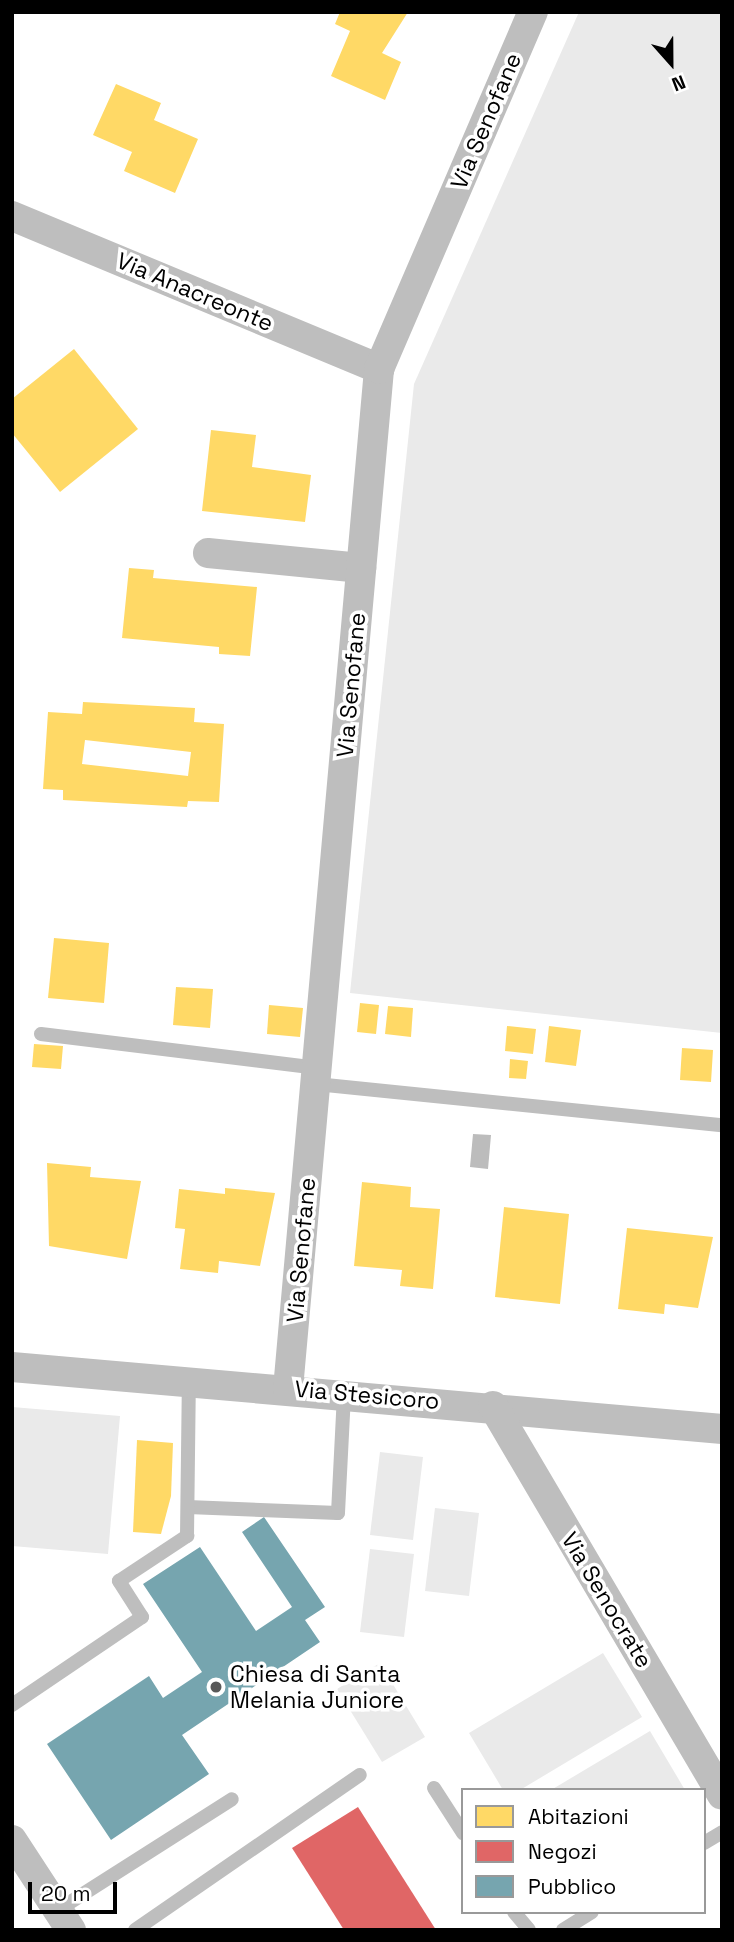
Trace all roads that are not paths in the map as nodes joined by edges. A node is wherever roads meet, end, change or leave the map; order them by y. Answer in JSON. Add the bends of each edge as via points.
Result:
{"nodes":[{"id":1,"x":533,"y":12,"type":"edge"},
{"id":2,"x":12,"y":216,"type":"edge"},
{"id":3,"x":379,"y":369,"type":"junction"},
{"id":4,"x":208,"y":554,"type":"dead end"},
{"id":5,"x":361,"y":568,"type":"junction"},
{"id":6,"x":41,"y":1034,"type":"dead end"},
{"id":7,"x":317,"y":1076,"type":"junction"},
{"id":8,"x":722,"y":1125,"type":"edge"},
{"id":9,"x":12,"y":1367,"type":"edge"},
{"id":10,"x":189,"y":1381,"type":"junction"},
{"id":11,"x":288,"y":1389,"type":"junction"},
{"id":12,"x":344,"y":1394,"type":"junction"},
{"id":13,"x":493,"y":1406,"type":"junction"},
{"id":14,"x":722,"y":1429,"type":"edge"},
{"id":15,"x":188,"y":1507,"type":"junction"},
{"id":16,"x":12,"y":1705,"type":"edge"},
{"id":17,"x":360,"y":1774,"type":"dead end"},
{"id":18,"x":434,"y":1788,"type":"dead end"},
{"id":19,"x":722,"y":1794,"type":"edge"},
{"id":20,"x":232,"y":1799,"type":"dead end"},
{"id":21,"x":461,"y":1830,"type":"edge"},
{"id":22,"x":722,"y":1832,"type":"edge"},
{"id":23,"x":12,"y":1840,"type":"edge"},
{"id":24,"x":706,"y":1842,"type":"edge"},
{"id":25,"x":516,"y":1914,"type":"edge"},
{"id":26,"x":589,"y":1914,"type":"edge"},
{"id":27,"x":64,"y":1920,"type":"edge"},
{"id":28,"x":135,"y":1930,"type":"edge"},
{"id":29,"x":529,"y":1930,"type":"edge"},
{"id":30,"x":564,"y":1930,"type":"edge"}],
"edges":[{"from":1,"to":3,"type":"street","name":"Via Senofane"},
{"from":2,"to":3,"type":"street","name":"Via Anacreonte"},
{"from":3,"to":5,"type":"street","name":"Via Senofane"},
{"from":4,"to":5,"type":"street"},
{"from":5,"to":7,"type":"street","name":"Via Senofane"},
{"from":6,"to":7,"type":"lane"},
{"from":7,"to":8,"type":"lane"},
{"from":7,"to":11,"type":"street","name":"Via Senofane"},
{"from":9,"to":10,"type":"street","name":"Via Stesicoro"},
{"from":10,"to":11,"type":"street","name":"Via Stesicoro"},
{"from":10,"to":15,"type":"lane"},
{"from":11,"to":12,"type":"street","name":"Via Stesicoro"},
{"from":12,"to":13,"type":"street","name":"Via Stesicoro"},
{"from":12,"to":15,"type":"lane","via":[[338,1513]]},
{"from":13,"to":14,"type":"street","name":"Via Stesicoro"},
{"from":13,"to":19,"type":"street","name":"Via Senocrate"},
{"from":15,"to":16,"type":"lane","via":[[187,1536],[119,1581],[142,1617]]},
{"from":17,"to":28,"type":"lane"},
{"from":18,"to":21,"type":"lane"},
{"from":20,"to":27,"type":"lane"},
{"from":22,"to":24,"type":"lane"},
{"from":23,"to":27,"type":"street"},
{"from":25,"to":29,"type":"lane"},
{"from":26,"to":30,"type":"lane"}]}
